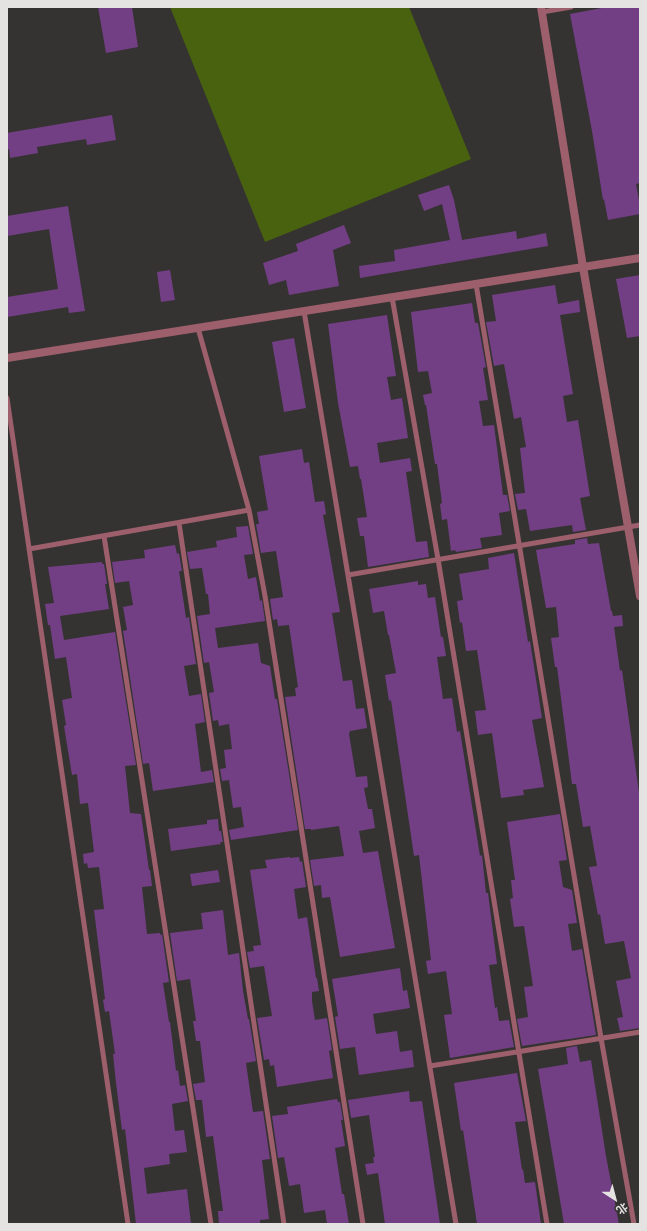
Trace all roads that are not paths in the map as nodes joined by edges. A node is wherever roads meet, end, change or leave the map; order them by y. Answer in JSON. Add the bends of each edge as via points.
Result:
{"nodes":[{"id":1,"x":570,"y":7,"type":"edge"},
{"id":2,"x":542,"y":9,"type":"edge"},
{"id":3,"x":640,"y":258,"type":"edge"},
{"id":4,"x":583,"y":267,"type":"junction"},
{"id":5,"x":476,"y":284,"type":"junction"},
{"id":6,"x":392,"y":297,"type":"junction"},
{"id":7,"x":304,"y":311,"type":"junction"},
{"id":8,"x":198,"y":328,"type":"junction"},
{"id":9,"x":7,"y":358,"type":"edge"},
{"id":10,"x":7,"y":398,"type":"edge"},
{"id":11,"x":250,"y":510,"type":"junction"},
{"id":12,"x":179,"y":523,"type":"junction"},
{"id":13,"x":640,"y":525,"type":"edge"},
{"id":14,"x":628,"y":527,"type":"junction"},
{"id":15,"x":104,"y":536,"type":"junction"},
{"id":16,"x":519,"y":546,"type":"junction"},
{"id":17,"x":29,"y":549,"type":"junction"},
{"id":18,"x":438,"y":559,"type":"junction"},
{"id":19,"x":348,"y":574,"type":"junction"},
{"id":20,"x":640,"y":596,"type":"edge"},
{"id":21,"x":640,"y":1032,"type":"edge"},
{"id":22,"x":601,"y":1038,"type":"junction"},
{"id":23,"x":518,"y":1052,"type":"junction"},
{"id":24,"x":430,"y":1066,"type":"junction"},
{"id":25,"x":128,"y":1224,"type":"edge"},
{"id":26,"x":211,"y":1224,"type":"edge"},
{"id":27,"x":284,"y":1224,"type":"edge"},
{"id":28,"x":363,"y":1224,"type":"edge"},
{"id":29,"x":456,"y":1224,"type":"edge"},
{"id":30,"x":548,"y":1224,"type":"edge"},
{"id":31,"x":634,"y":1224,"type":"edge"}],
"edges":[{"from":1,"to":2,"type":"lane"},
{"from":2,"to":4,"type":"street"},
{"from":3,"to":4,"type":"street"},
{"from":4,"to":5,"type":"street"},
{"from":4,"to":14,"type":"street"},
{"from":5,"to":6,"type":"street"},
{"from":5,"to":16,"type":"lane"},
{"from":6,"to":7,"type":"street"},
{"from":6,"to":18,"type":"lane"},
{"from":7,"to":8,"type":"street"},
{"from":7,"to":19,"type":"lane"},
{"from":8,"to":9,"type":"street"},
{"from":8,"to":11,"type":"lane"},
{"from":10,"to":17,"type":"lane"},
{"from":11,"to":12,"type":"lane"},
{"from":11,"to":28,"type":"lane"},
{"from":12,"to":15,"type":"lane"},
{"from":12,"to":27,"type":"lane"},
{"from":13,"to":14,"type":"lane"},
{"from":14,"to":16,"type":"lane"},
{"from":14,"to":20,"type":"street"},
{"from":15,"to":17,"type":"lane"},
{"from":15,"to":26,"type":"lane"},
{"from":16,"to":18,"type":"lane"},
{"from":16,"to":22,"type":"lane"},
{"from":17,"to":25,"type":"lane"},
{"from":18,"to":19,"type":"lane"},
{"from":18,"to":23,"type":"lane"},
{"from":19,"to":24,"type":"lane"},
{"from":21,"to":22,"type":"lane"},
{"from":22,"to":23,"type":"lane"},
{"from":22,"to":31,"type":"lane"},
{"from":23,"to":24,"type":"lane"},
{"from":23,"to":30,"type":"lane"},
{"from":24,"to":29,"type":"lane"}]}
